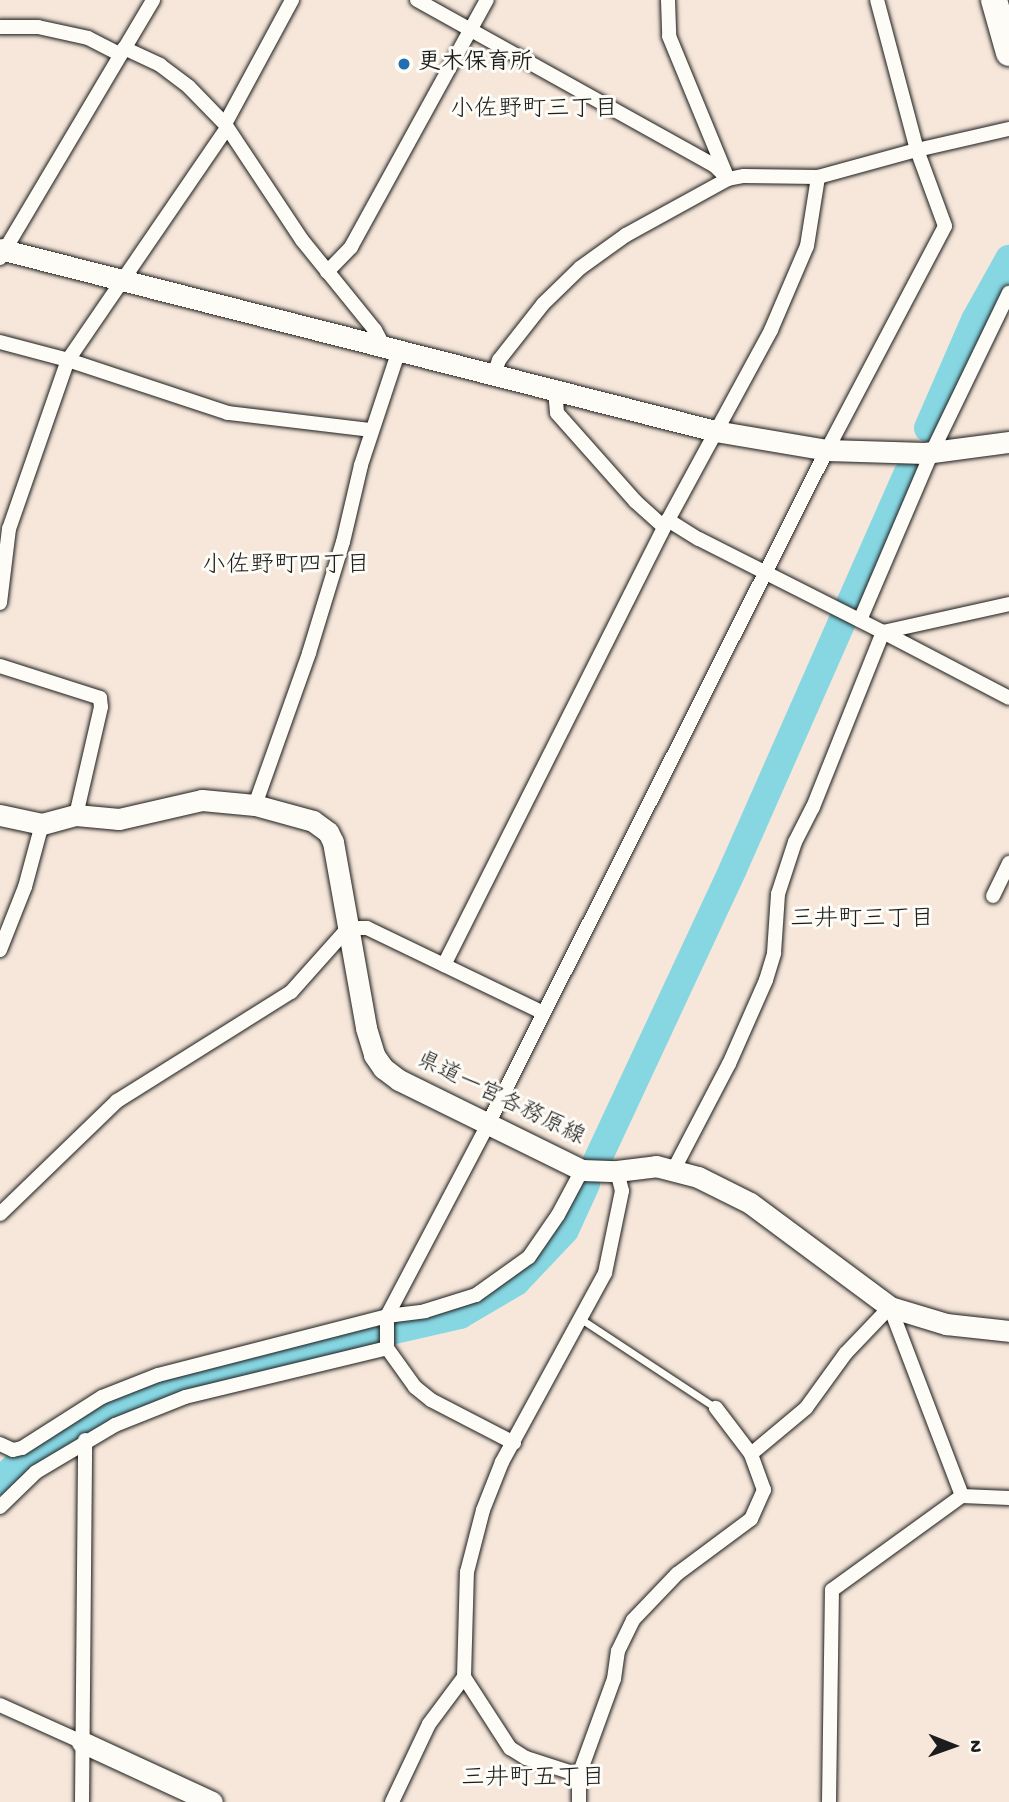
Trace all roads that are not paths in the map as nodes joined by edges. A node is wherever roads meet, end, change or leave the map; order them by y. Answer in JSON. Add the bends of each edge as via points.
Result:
{"nodes":[{"id":1,"x":153,"y":0,"type":"edge"},
{"id":2,"x":292,"y":0,"type":"edge"},
{"id":3,"x":417,"y":0,"type":"edge"},
{"id":4,"x":486,"y":0,"type":"edge"},
{"id":5,"x":668,"y":0,"type":"edge"},
{"id":6,"x":877,"y":0,"type":"edge"},
{"id":7,"x":994,"y":0,"type":"edge"},
{"id":8,"x":0,"y":27,"type":"edge"},
{"id":9,"x":470,"y":29,"type":"junction"},
{"id":10,"x":122,"y":51,"type":"junction"},
{"id":11,"x":1009,"y":53,"type":"edge"},
{"id":12,"x":226,"y":126,"type":"junction"},
{"id":13,"x":1009,"y":129,"type":"edge"},
{"id":14,"x":917,"y":150,"type":"junction"},
{"id":15,"x":818,"y":177,"type":"junction"},
{"id":16,"x":728,"y":179,"type":"junction"},
{"id":17,"x":2,"y":252,"type":"edge"},
{"id":18,"x":327,"y":272,"type":"junction"},
{"id":19,"x":123,"y":281,"type":"junction"},
{"id":20,"x":1009,"y":293,"type":"edge"},
{"id":21,"x":0,"y":342,"type":"edge"},
{"id":22,"x":391,"y":349,"type":"junction"},
{"id":23,"x":68,"y":360,"type":"junction"},
{"id":24,"x":494,"y":374,"type":"junction"},
{"id":25,"x":555,"y":390,"type":"junction"},
{"id":26,"x":371,"y":430,"type":"junction"},
{"id":27,"x":715,"y":431,"type":"junction"},
{"id":28,"x":1009,"y":442,"type":"edge"},
{"id":29,"x":827,"y":450,"type":"junction"},
{"id":30,"x":933,"y":452,"type":"junction"},
{"id":31,"x":666,"y":524,"type":"junction"},
{"id":32,"x":767,"y":573,"type":"junction"},
{"id":33,"x":0,"y":603,"type":"edge"},
{"id":34,"x":1009,"y":604,"type":"edge"},
{"id":35,"x":850,"y":615,"type":"junction"},
{"id":36,"x":883,"y":632,"type":"junction"},
{"id":37,"x":0,"y":666,"type":"edge"},
{"id":38,"x":1009,"y":698,"type":"edge"},
{"id":39,"x":255,"y":805,"type":"junction"},
{"id":40,"x":0,"y":815,"type":"edge"},
{"id":41,"x":76,"y":815,"type":"junction"},
{"id":42,"x":42,"y":824,"type":"junction"},
{"id":43,"x":1009,"y":863,"type":"edge"},
{"id":44,"x":1009,"y":892,"type":"edge"},
{"id":45,"x":348,"y":928,"type":"junction"},
{"id":46,"x":0,"y":950,"type":"edge"},
{"id":47,"x":444,"y":965,"type":"junction"},
{"id":48,"x":544,"y":1013,"type":"junction"},
{"id":49,"x":487,"y":1126,"type":"junction"},
{"id":50,"x":674,"y":1169,"type":"junction"},
{"id":51,"x":582,"y":1170,"type":"junction"},
{"id":52,"x":617,"y":1171,"type":"junction"},
{"id":53,"x":0,"y":1214,"type":"edge"},
{"id":54,"x":890,"y":1307,"type":"junction"},
{"id":55,"x":580,"y":1318,"type":"junction"},
{"id":56,"x":387,"y":1319,"type":"junction"},
{"id":57,"x":1009,"y":1331,"type":"edge"},
{"id":58,"x":387,"y":1344,"type":"junction"},
{"id":59,"x":716,"y":1408,"type":"joint"},
{"id":60,"x":85,"y":1440,"type":"junction"},
{"id":61,"x":514,"y":1443,"type":"junction"},
{"id":62,"x":0,"y":1444,"type":"edge"},
{"id":63,"x":751,"y":1454,"type":"junction"},
{"id":64,"x":962,"y":1496,"type":"junction"},
{"id":65,"x":1009,"y":1498,"type":"edge"},
{"id":66,"x":0,"y":1507,"type":"edge"},
{"id":67,"x":464,"y":1677,"type":"junction"},
{"id":68,"x":0,"y":1705,"type":"edge"},
{"id":69,"x":82,"y":1742,"type":"junction"},
{"id":70,"x":579,"y":1776,"type":"junction"},
{"id":71,"x":209,"y":1801,"type":"edge"},
{"id":72,"x":82,"y":1802,"type":"edge"},
{"id":73,"x":392,"y":1802,"type":"edge"},
{"id":74,"x":579,"y":1802,"type":"edge"},
{"id":75,"x":829,"y":1802,"type":"edge"}],
"edges":[{"from":1,"to":10,"type":"street"},
{"from":2,"to":12,"type":"street"},
{"from":3,"to":9,"type":"street"},
{"from":4,"to":9,"type":"street"},
{"from":5,"to":16,"type":"street","via":[[669,36]]},
{"from":6,"to":14,"type":"street"},
{"from":7,"to":11,"type":"highway"},
{"from":8,"to":10,"type":"street","via":[[38,27]]},
{"from":9,"to":16,"type":"street","via":[[714,165]]},
{"from":9,"to":18,"type":"street","via":[[351,247]]},
{"from":10,"to":12,"type":"street","via":[[160,65],[189,87]]},
{"from":10,"to":17,"type":"street"},
{"from":12,"to":18,"type":"street"},
{"from":12,"to":19,"type":"street"},
{"from":13,"to":14,"type":"street"},
{"from":14,"to":15,"type":"street"},
{"from":14,"to":29,"type":"street","via":[[945,226]]},
{"from":15,"to":16,"type":"street"},
{"from":15,"to":27,"type":"street","via":[[807,246],[771,330]]},
{"from":16,"to":24,"type":"street","via":[[626,235],[580,268],[543,304],[499,360]]},
{"from":17,"to":19,"type":"main road"},
{"from":18,"to":22,"type":"street"},
{"from":19,"to":22,"type":"main road"},
{"from":19,"to":23,"type":"street"},
{"from":20,"to":30,"type":"street"},
{"from":21,"to":23,"type":"street"},
{"from":22,"to":24,"type":"main road"},
{"from":22,"to":26,"type":"street"},
{"from":23,"to":26,"type":"street","via":[[228,413]]},
{"from":23,"to":33,"type":"street","via":[[9,528]]},
{"from":24,"to":25,"type":"main road"},
{"from":25,"to":27,"type":"main road"},
{"from":25,"to":31,"type":"street","via":[[557,413],[635,502]]},
{"from":26,"to":39,"type":"street","via":[[309,653]]},
{"from":27,"to":29,"type":"main road"},
{"from":27,"to":31,"type":"street"},
{"from":28,"to":30,"type":"main road"},
{"from":29,"to":30,"type":"main road"},
{"from":29,"to":32,"type":"street"},
{"from":30,"to":35,"type":"street"},
{"from":31,"to":32,"type":"street"},
{"from":31,"to":47,"type":"street"},
{"from":32,"to":35,"type":"street"},
{"from":32,"to":48,"type":"street"},
{"from":34,"to":36,"type":"street"},
{"from":35,"to":36,"type":"street"},
{"from":36,"to":38,"type":"street"},
{"from":36,"to":50,"type":"street","via":[[795,842],[778,894],[774,953],[766,980]]},
{"from":37,"to":41,"type":"street","via":[[100,698]]},
{"from":39,"to":41,"type":"main road","name":"県道一宮各務原線","via":[[202,800],[138,817]]},
{"from":39,"to":45,"type":"main road","name":"県道一宮各務原線","via":[[313,821],[328,832]]},
{"from":40,"to":42,"type":"main road","name":"県道一宮各務原線"},
{"from":41,"to":42,"type":"main road","name":"県道一宮各務原線"},
{"from":42,"to":46,"type":"street","via":[[25,887]]},
{"from":43,"to":44,"type":"street","via":[[993,896]]},
{"from":45,"to":47,"type":"street","via":[[367,928]]},
{"from":45,"to":49,"type":"main road","name":"県道一宮各務原線","via":[[366,1028],[383,1068]]},
{"from":45,"to":53,"type":"street","via":[[291,992],[117,1101]]},
{"from":47,"to":48,"type":"street"},
{"from":48,"to":49,"type":"street"},
{"from":49,"to":51,"type":"main road","name":"県道一宮各務原線"},
{"from":49,"to":56,"type":"street"},
{"from":50,"to":52,"type":"main road","name":"県道一宮各務原線","via":[[656,1166]]},
{"from":50,"to":54,"type":"main road","name":"県道一宮各務原線","via":[[750,1203]]},
{"from":51,"to":52,"type":"main road","name":"県道一宮各務原線"},
{"from":51,"to":56,"type":"street","via":[[529,1257],[477,1295]]},
{"from":52,"to":55,"type":"street","via":[[622,1191],[605,1273]]},
{"from":54,"to":57,"type":"main road","name":"県道一宮各務原線","via":[[946,1324]]},
{"from":54,"to":63,"type":"street","via":[[846,1353],[806,1408]]},
{"from":54,"to":64,"type":"street"},
{"from":55,"to":59,"type":"lane"},
{"from":55,"to":61,"type":"street"},
{"from":56,"to":58,"type":"street"},
{"from":56,"to":62,"type":"street","via":[[158,1375],[102,1397],[22,1448],[13,1450]]},
{"from":58,"to":60,"type":"street","via":[[185,1397]]},
{"from":58,"to":61,"type":"street","via":[[415,1387],[431,1400]]},
{"from":59,"to":63,"type":"street"},
{"from":60,"to":66,"type":"street","via":[[36,1472]]},
{"from":60,"to":69,"type":"street"},
{"from":61,"to":67,"type":"street","via":[[483,1510],[469,1562]]},
{"from":63,"to":70,"type":"street","via":[[764,1490],[751,1519],[677,1574],[633,1620],[618,1651],[614,1679]]},
{"from":64,"to":65,"type":"street"},
{"from":64,"to":75,"type":"street","via":[[832,1590]]},
{"from":67,"to":70,"type":"street","via":[[510,1748]]},
{"from":67,"to":73,"type":"street","via":[[429,1724]]},
{"from":68,"to":69,"type":"street"},
{"from":69,"to":71,"type":"main road"},
{"from":69,"to":72,"type":"street"},
{"from":70,"to":74,"type":"street"}]}
